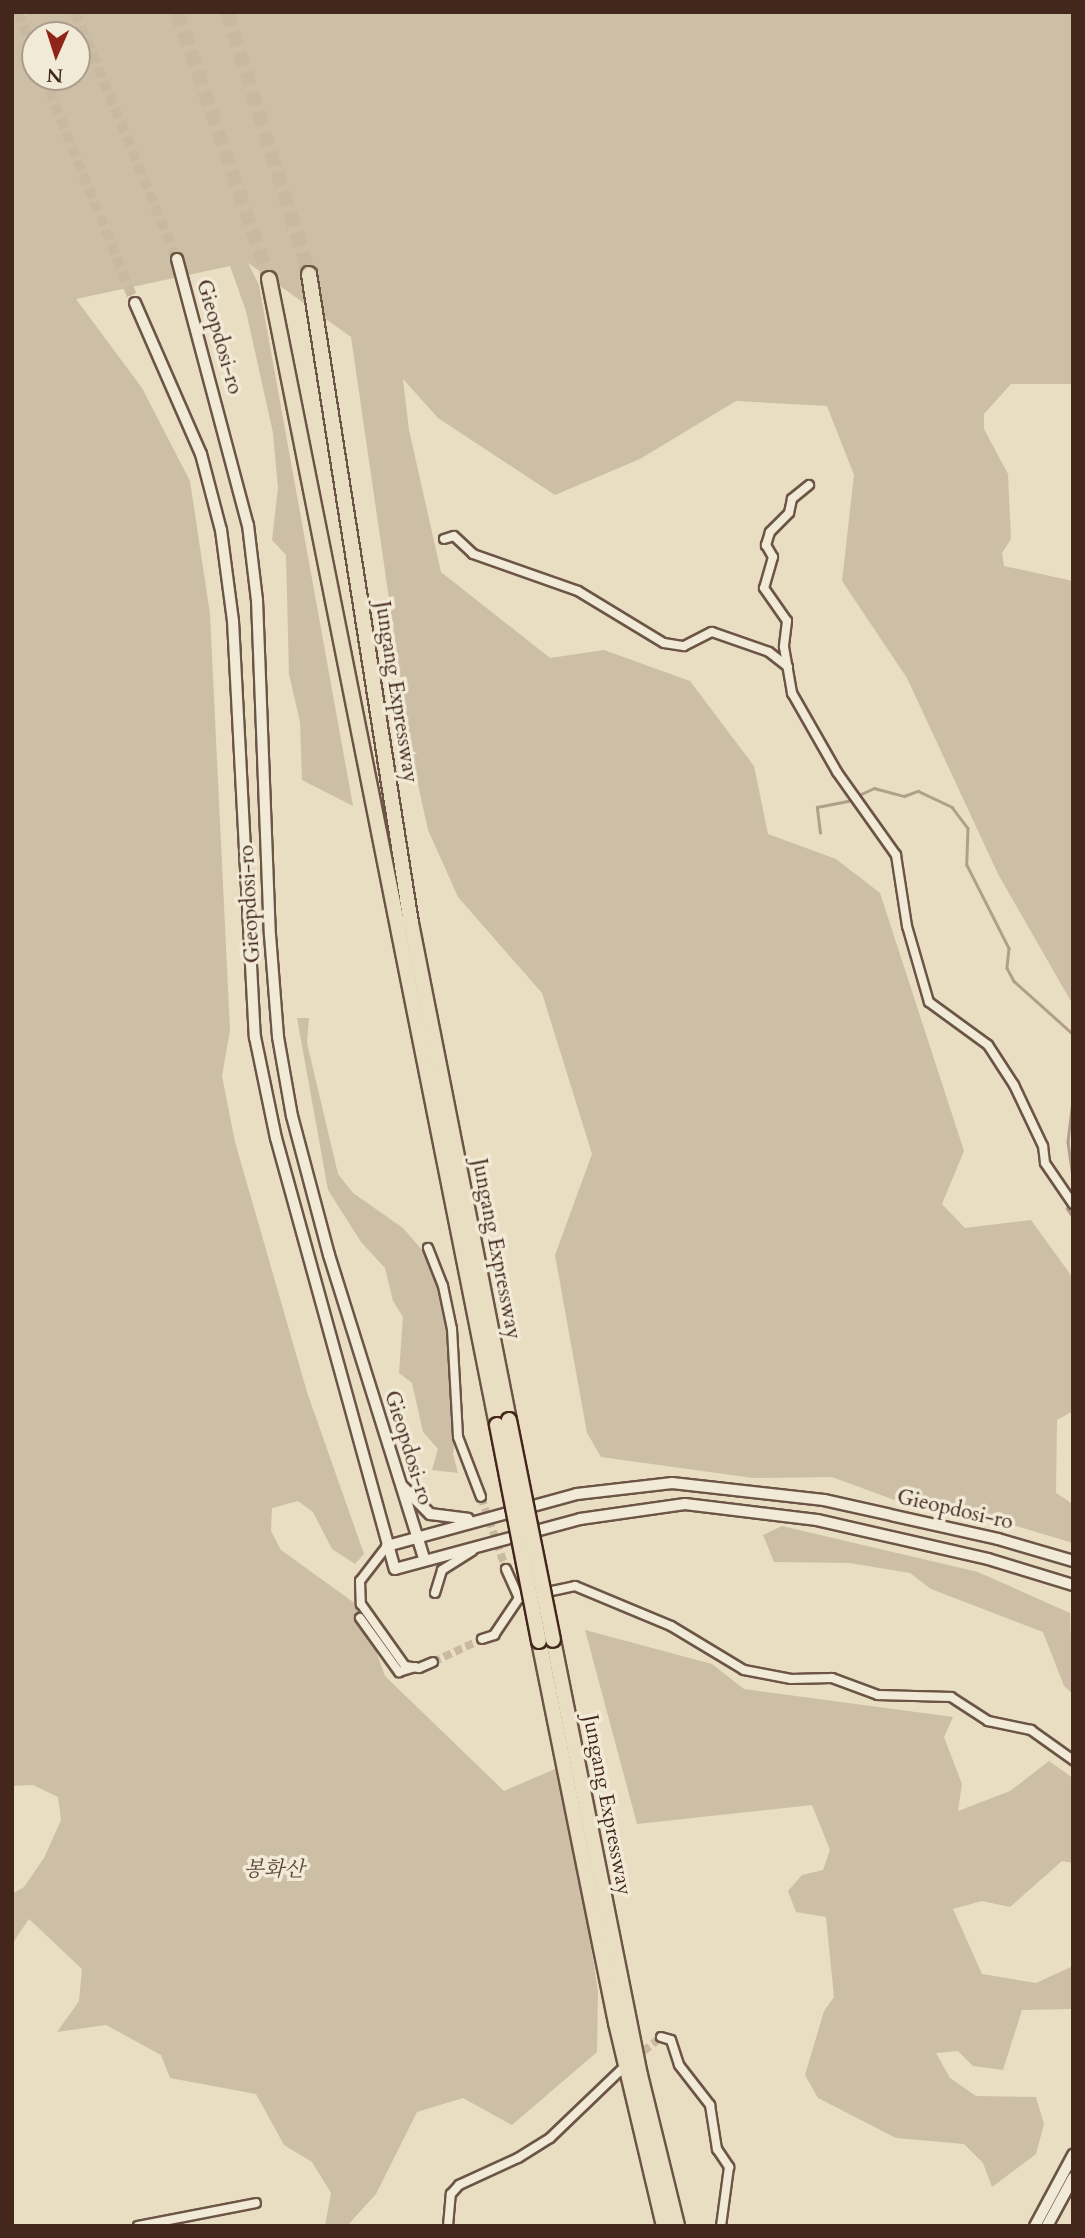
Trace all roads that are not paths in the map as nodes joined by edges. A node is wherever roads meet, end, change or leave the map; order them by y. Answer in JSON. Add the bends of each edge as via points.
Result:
{"nodes":[{"id":1,"x":177,"y":259,"type":"tunnel mouth"},
{"id":2,"x":309,"y":274,"type":"tunnel mouth"},
{"id":3,"x":269,"y":279,"type":"tunnel mouth"},
{"id":4,"x":135,"y":303,"type":"tunnel mouth"},
{"id":5,"x":809,"y":485,"type":"dead end"},
{"id":6,"x":444,"y":539,"type":"dead end"},
{"id":7,"x":788,"y":667,"type":"junction"},
{"id":8,"x":1073,"y":1204,"type":"edge"},
{"id":9,"x":428,"y":1248,"type":"dead end"},
{"id":10,"x":503,"y":1423,"type":"junction"},
{"id":11,"x":398,"y":1481,"type":"junction"},
{"id":12,"x":481,"y":1497,"type":"tunnel mouth"},
{"id":13,"x":480,"y":1519,"type":"junction"},
{"id":14,"x":415,"y":1537,"type":"junction"},
{"id":15,"x":491,"y":1541,"type":"junction"},
{"id":16,"x":387,"y":1546,"type":"junction"},
{"id":17,"x":424,"y":1559,"type":"junction"},
{"id":18,"x":380,"y":1560,"type":"junction"},
{"id":19,"x":1073,"y":1561,"type":"edge"},
{"id":20,"x":395,"y":1569,"type":"junction"},
{"id":21,"x":506,"y":1569,"type":"tunnel mouth"},
{"id":22,"x":1073,"y":1586,"type":"edge"},
{"id":23,"x":435,"y":1593,"type":"dead end"},
{"id":24,"x":519,"y":1598,"type":"junction"},
{"id":25,"x":360,"y":1618,"type":"dead end"},
{"id":26,"x":482,"y":1639,"type":"tunnel mouth"},
{"id":27,"x":433,"y":1662,"type":"tunnel mouth"},
{"id":28,"x":415,"y":1667,"type":"junction"},
{"id":29,"x":1073,"y":1760,"type":"edge"},
{"id":30,"x":660,"y":2037,"type":"dead end"},
{"id":31,"x":621,"y":2070,"type":"dead end"},
{"id":32,"x":1073,"y":2155,"type":"edge"},
{"id":33,"x":653,"y":2163,"type":"junction"},
{"id":34,"x":1073,"y":2178,"type":"edge"},
{"id":35,"x":256,"y":2203,"type":"dead end"},
{"id":36,"x":139,"y":2226,"type":"edge"},
{"id":37,"x":448,"y":2226,"type":"edge"},
{"id":38,"x":664,"y":2226,"type":"edge"},
{"id":39,"x":677,"y":2226,"type":"edge"},
{"id":40,"x":721,"y":2226,"type":"edge"},
{"id":41,"x":1035,"y":2226,"type":"edge"},
{"id":42,"x":1047,"y":2226,"type":"edge"}],
"edges":[{"from":1,"to":11,"type":"street","name":"Gieopdosi-ro","via":[[248,525],[257,600],[269,908],[280,1050],[329,1255]]},
{"from":2,"to":10,"type":"highway","name":"Jungang Expressway","via":[[411,923]]},
{"from":3,"to":10,"type":"highway","name":"Jungang Expressway"},
{"from":4,"to":16,"type":"street","name":"Gieopdosi-ro","via":[[201,454],[221,530],[233,621],[255,1037],[276,1138]]},
{"from":5,"to":7,"type":"street","via":[[792,499],[789,513],[770,532],[766,545],[773,557],[764,588],[787,621],[783,647]]},
{"from":6,"to":7,"type":"street","via":[[454,536],[472,554],[578,592],[664,643],[684,646],[712,632],[769,652]]},
{"from":7,"to":8,"type":"street","via":[[792,693],[819,742],[896,855],[907,926],[929,1002],[937,1013],[966,1026],[988,1045],[1014,1085],[1043,1146],[1045,1163]]},
{"from":9,"to":12,"type":"street","via":[[443,1286],[452,1329],[458,1437]]},
{"from":10,"to":33,"type":"highway","name":"Jungang Expressway","bridge":true},
{"from":11,"to":13,"type":"street","via":[[430,1514]]},
{"from":11,"to":14,"type":"street","name":"Gieopdosi-ro"},
{"from":13,"to":14,"type":"street","name":"Gieopdosi-ro"},
{"from":13,"to":19,"type":"street","name":"Gieopdosi-ro","via":[[577,1494],[672,1483],[824,1500],[999,1539]]},
{"from":14,"to":16,"type":"street","name":"Gieopdosi-ro"},
{"from":14,"to":17,"type":"street","name":"Gieopdosi-ro"},
{"from":15,"to":17,"type":"street","name":"Gieopdosi-ro"},
{"from":15,"to":22,"type":"street","name":"Gieopdosi-ro","via":[[635,1508],[685,1504],[817,1520],[988,1559]]},
{"from":15,"to":23,"type":"street","via":[[442,1570]]},
{"from":16,"to":18,"type":"street"},
{"from":16,"to":20,"type":"street","name":"Gieopdosi-ro"},
{"from":17,"to":20,"type":"street","name":"Gieopdosi-ro"},
{"from":18,"to":20,"type":"street"},
{"from":18,"to":28,"type":"street","via":[[360,1581],[361,1604],[397,1658]]},
{"from":21,"to":24,"type":"street"},
{"from":24,"to":26,"type":"street","via":[[494,1635]]},
{"from":24,"to":29,"type":"street","via":[[575,1587],[671,1626],[744,1670],[791,1679],[832,1678],[878,1695],[951,1697],[988,1721],[1031,1730]]},
{"from":25,"to":28,"type":"street","via":[[399,1672]]},
{"from":27,"to":28,"type":"street"},
{"from":30,"to":40,"type":"street","via":[[671,2040],[679,2065],[710,2105],[718,2150],[729,2167]]},
{"from":31,"to":37,"type":"street","via":[[550,2138],[459,2185],[451,2194]]},
{"from":32,"to":41,"type":"street"},
{"from":33,"to":38,"type":"highway","name":"Jungang Expressway"},
{"from":33,"to":39,"type":"highway","name":"Jungang Expressway"},
{"from":34,"to":42,"type":"street"},
{"from":35,"to":36,"type":"street"}]}
